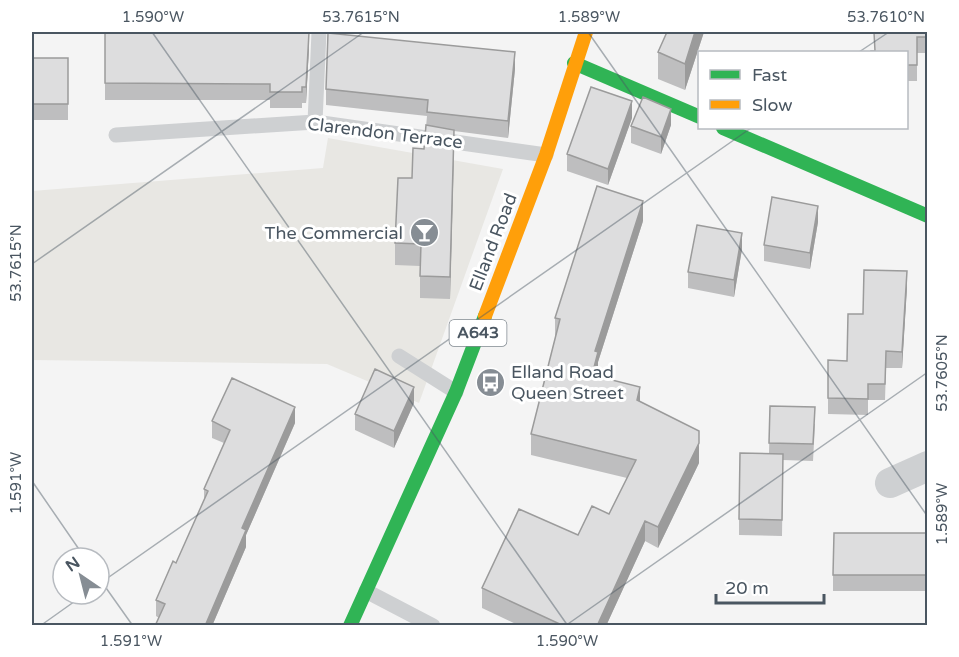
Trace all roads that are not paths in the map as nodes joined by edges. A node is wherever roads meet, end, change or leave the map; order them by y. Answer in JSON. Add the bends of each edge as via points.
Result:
{"nodes":[{"id":1,"x":319,"y":32,"type":"edge"},
{"id":2,"x":586,"y":32,"type":"edge"},
{"id":3,"x":574,"y":63,"type":"junction"},
{"id":4,"x":698,"y":117,"type":"edge"},
{"id":5,"x":315,"y":122,"type":"junction"},
{"id":6,"x":725,"y":129,"type":"edge"},
{"id":7,"x":116,"y":135,"type":"dead end"},
{"id":8,"x":546,"y":154,"type":"junction"},
{"id":9,"x":927,"y":214,"type":"edge"},
{"id":10,"x":399,"y":356,"type":"dead end"},
{"id":11,"x":456,"y":392,"type":"junction"},
{"id":12,"x":927,"y":466,"type":"edge"},
{"id":13,"x":890,"y":483,"type":"dead end"},
{"id":14,"x":366,"y":591,"type":"junction"},
{"id":15,"x":350,"y":626,"type":"edge"},
{"id":16,"x":433,"y":626,"type":"edge"}],
"edges":[{"from":1,"to":5,"type":"lane"},
{"from":2,"to":3,"type":"main road","name":"Elland Road","number":"A643"},
{"from":3,"to":4,"type":"main road"},
{"from":3,"to":8,"type":"main road","name":"Elland Road","number":"A643"},
{"from":5,"to":7,"type":"lane","name":"Clarendon Terrace"},
{"from":5,"to":8,"type":"lane","name":"Clarendon Terrace"},
{"from":6,"to":9,"type":"main road"},
{"from":8,"to":11,"type":"main road","name":"Elland Road","number":"A643"},
{"from":10,"to":11,"type":"lane"},
{"from":11,"to":14,"type":"main road","name":"Elland Road","number":"A643"},
{"from":12,"to":13,"type":"street"},
{"from":14,"to":15,"type":"main road","name":"Elland Road","number":"A643"},
{"from":14,"to":16,"type":"lane"}]}
